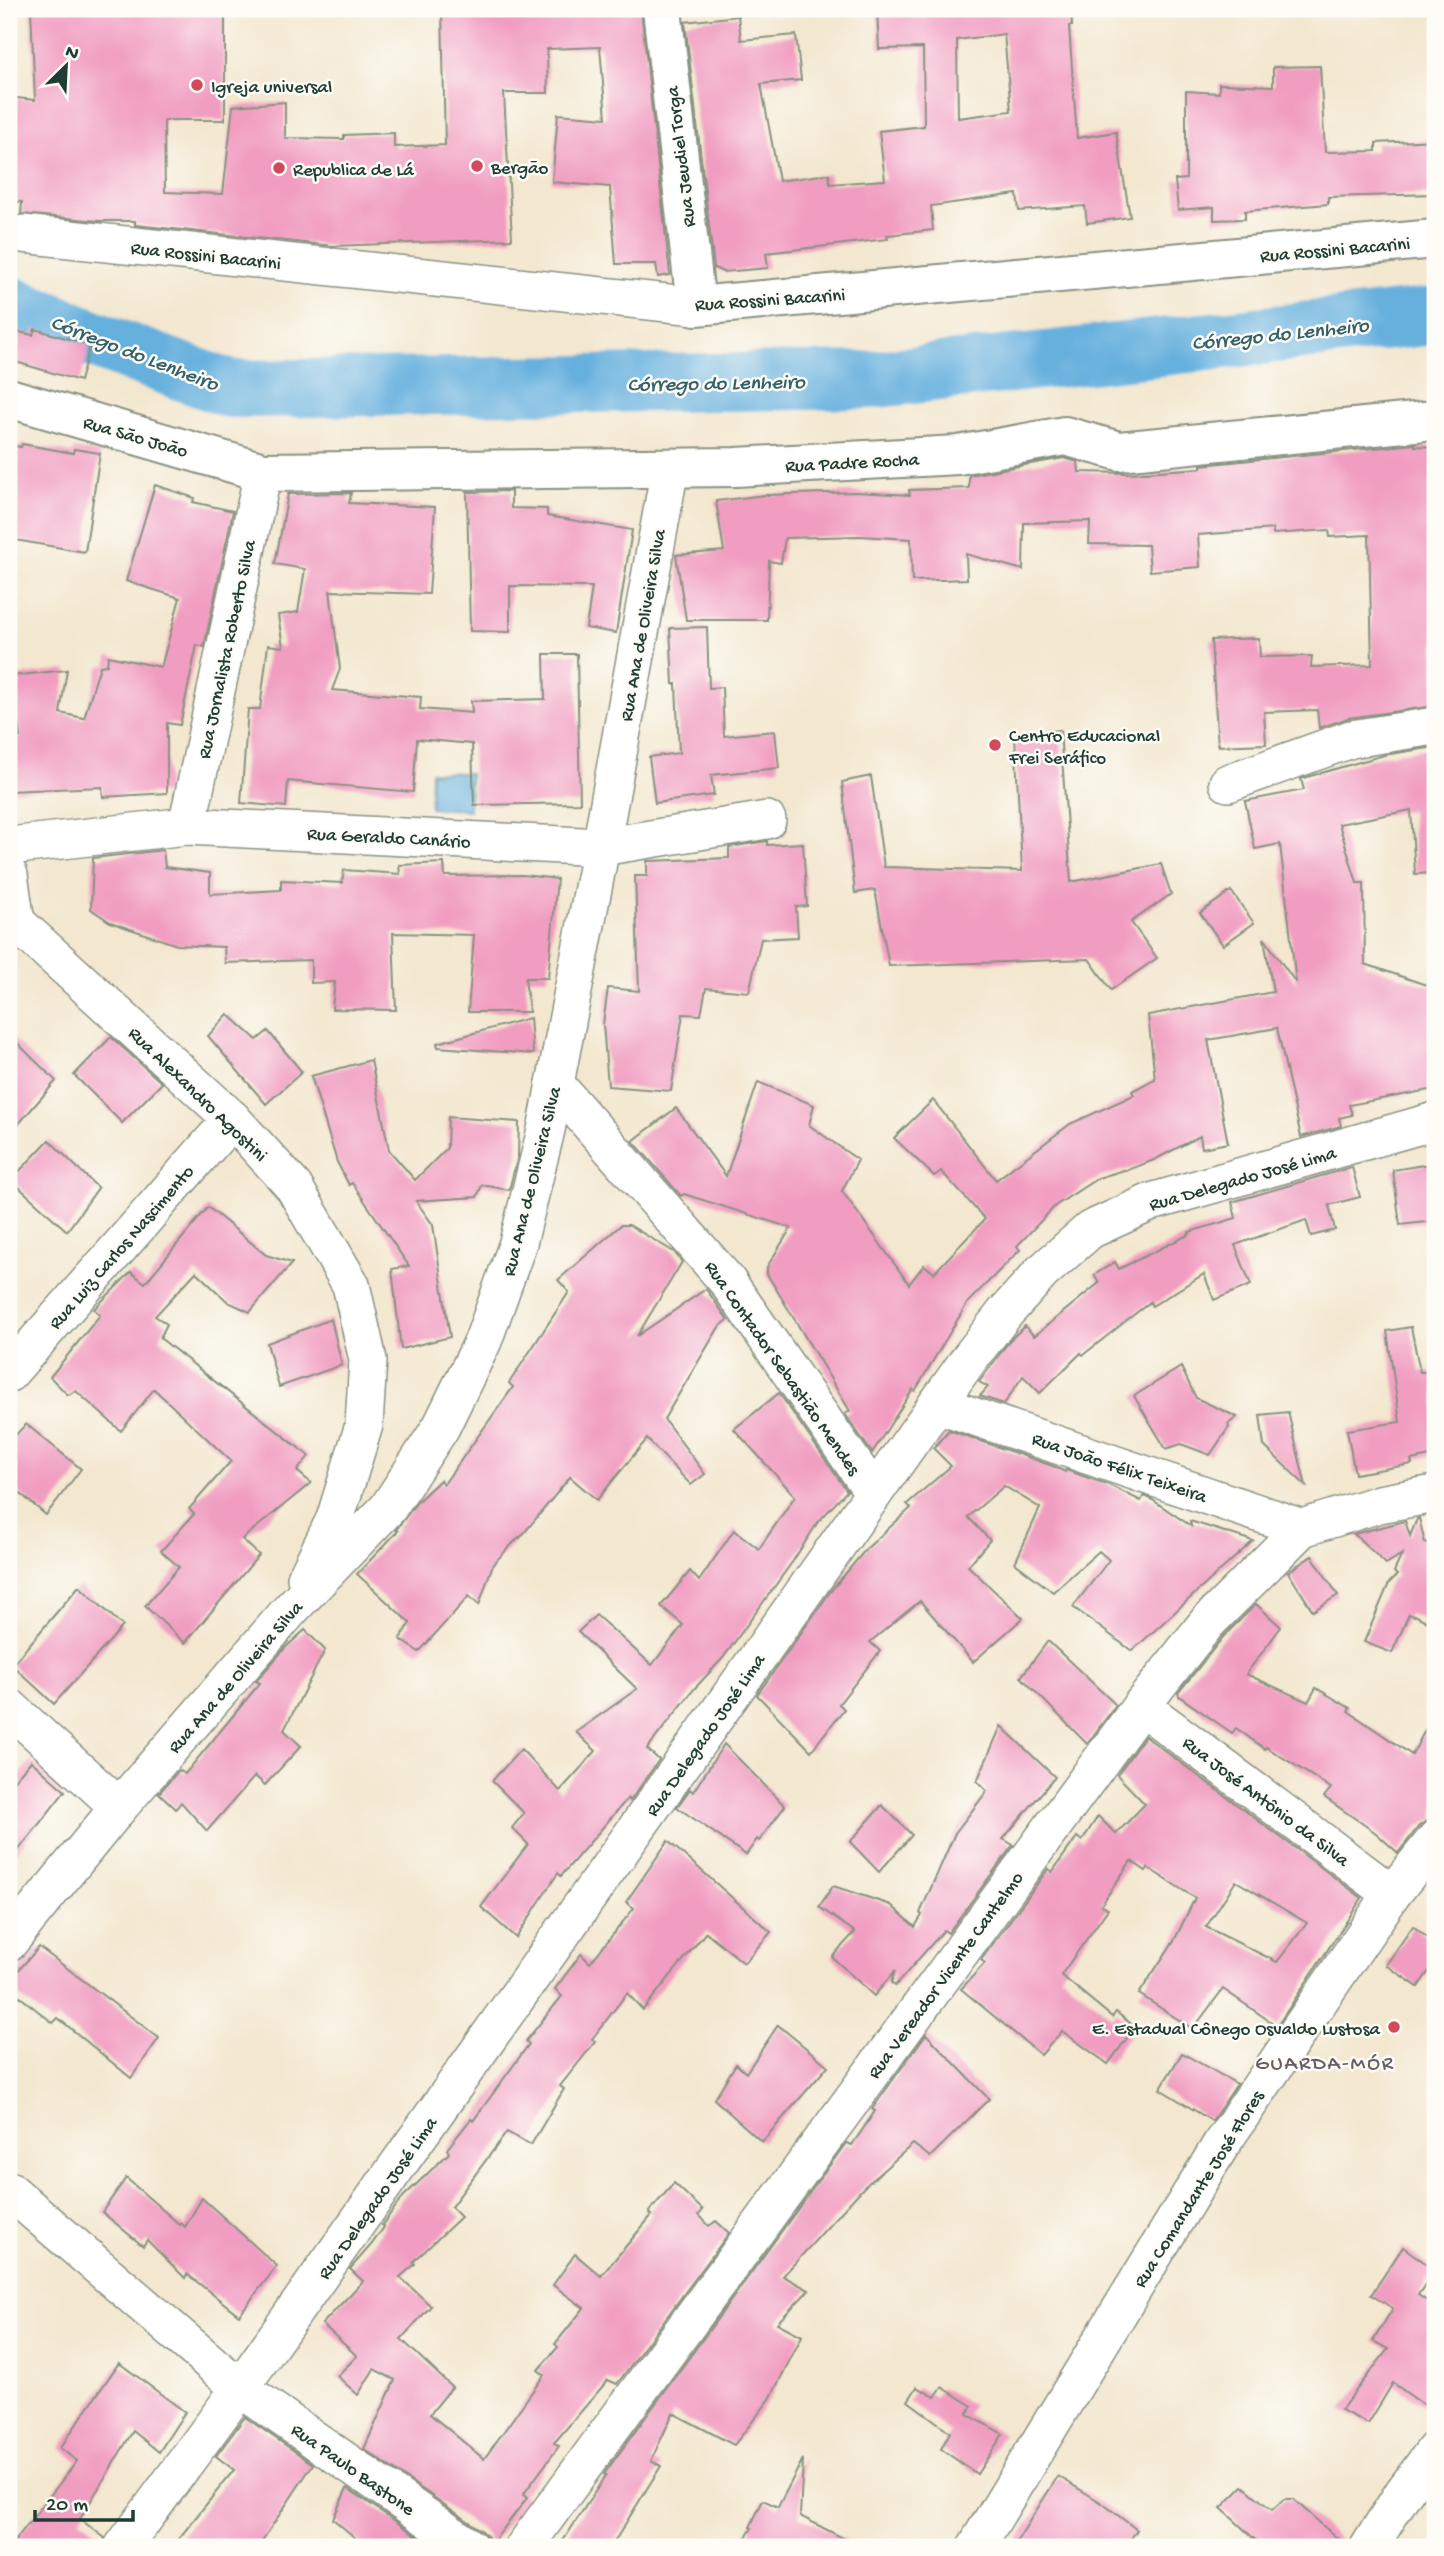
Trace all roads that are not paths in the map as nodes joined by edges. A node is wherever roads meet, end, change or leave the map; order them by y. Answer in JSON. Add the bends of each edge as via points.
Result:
{"nodes":[{"id":1,"x":662,"y":9,"type":"edge"},
{"id":2,"x":23,"y":234,"type":"dead end"},
{"id":3,"x":1435,"y":239,"type":"edge"},
{"id":4,"x":696,"y":306,"type":"junction"},
{"id":5,"x":9,"y":398,"type":"edge"},
{"id":6,"x":1435,"y":420,"type":"edge"},
{"id":7,"x":670,"y":468,"type":"junction"},
{"id":8,"x":263,"y":472,"type":"junction"},
{"id":9,"x":1435,"y":726,"type":"edge"},
{"id":10,"x":1228,"y":783,"type":"dead end"},
{"id":11,"x":767,"y":820,"type":"dead end"},
{"id":12,"x":187,"y":826,"type":"junction"},
{"id":13,"x":9,"y":846,"type":"edge"},
{"id":14,"x":601,"y":847,"type":"junction"},
{"id":15,"x":9,"y":875,"type":"edge"},
{"id":16,"x":12,"y":928,"type":"edge"},
{"id":17,"x":555,"y":1084,"type":"junction"},
{"id":18,"x":232,"y":1119,"type":"junction"},
{"id":19,"x":1435,"y":1121,"type":"edge"},
{"id":20,"x":9,"y":1373,"type":"edge"},
{"id":21,"x":937,"y":1404,"type":"junction"},
{"id":22,"x":874,"y":1493,"type":"junction"},
{"id":23,"x":1435,"y":1494,"type":"edge"},
{"id":24,"x":1302,"y":1528,"type":"junction"},
{"id":25,"x":291,"y":1609,"type":"junction"},
{"id":26,"x":1141,"y":1706,"type":"junction"},
{"id":27,"x":9,"y":1707,"type":"edge"},
{"id":28,"x":119,"y":1807,"type":"junction"},
{"id":29,"x":1435,"y":1840,"type":"edge"},
{"id":30,"x":1392,"y":1894,"type":"junction"},
{"id":31,"x":9,"y":1942,"type":"edge"},
{"id":32,"x":9,"y":2190,"type":"edge"},
{"id":33,"x":240,"y":2388,"type":"junction"},
{"id":34,"x":1435,"y":2450,"type":"edge"},
{"id":35,"x":123,"y":2547,"type":"edge"},
{"id":36,"x":469,"y":2547,"type":"edge"},
{"id":37,"x":524,"y":2547,"type":"edge"},
{"id":38,"x":976,"y":2547,"type":"edge"},
{"id":39,"x":1370,"y":2547,"type":"edge"}],
"edges":[{"from":1,"to":4,"type":"main road","name":"Rua Jeudiel Torga"},
{"from":2,"to":4,"type":"street","name":"Rua Rossini Bacarini"},
{"from":3,"to":4,"type":"main road","name":"Rua Rossini Bacarini"},
{"from":5,"to":8,"type":"main road","name":"Rua São João"},
{"from":6,"to":7,"type":"main road","name":"Rua Padre Rocha","via":[[1119,451],[1065,436],[958,455]]},
{"from":7,"to":8,"type":"main road","name":"Rua Padre Rocha"},
{"from":7,"to":14,"type":"street","name":"Rua Ana de Oliveira Silva"},
{"from":8,"to":12,"type":"street","name":"Rua Jornalista Roberto Silva"},
{"from":9,"to":10,"type":"street","via":[[1352,739]]},
{"from":11,"to":14,"type":"street","name":"Rua Geraldo Canário"},
{"from":12,"to":13,"type":"street","name":"Rua Geraldo Canário"},
{"from":12,"to":14,"type":"street","name":"Rua Geraldo Canário"},
{"from":14,"to":17,"type":"street","name":"Rua Ana de Oliveira Silva"},
{"from":15,"to":16,"type":"street"},
{"from":16,"to":18,"type":"street","name":"Rua Alexandro Agostini"},
{"from":17,"to":22,"type":"street","name":"Rua Contador Sebastião Mendes","via":[[727,1281]]},
{"from":17,"to":25,"type":"street","name":"Rua Ana de Oliveira Silva","via":[[518,1243],[483,1340],[441,1427],[388,1508]]},
{"from":18,"to":20,"type":"street","name":"Rua Luiz Carlos Nascimento"},
{"from":18,"to":25,"type":"street","name":"Rua Alexandro Agostini","via":[[294,1187],[351,1285],[368,1360],[364,1425],[335,1519]]},
{"from":19,"to":21,"type":"street","name":"Rua Delegado José Lima","via":[[1151,1202],[1090,1230],[1005,1313]]},
{"from":21,"to":22,"type":"street","name":"Rua Delegado José Lima"},
{"from":21,"to":24,"type":"street","name":"Rua João Félix Teixeira"},
{"from":22,"to":33,"type":"street","name":"Rua Delegado José Lima"},
{"from":23,"to":24,"type":"street","name":"Rua Vereador Vicente Cantelmo","via":[[1379,1504]]},
{"from":24,"to":26,"type":"street","name":"Rua Vereador Vicente Cantelmo","via":[[1207,1623]]},
{"from":25,"to":28,"type":"street","name":"Rua Ana de Oliveira Silva"},
{"from":26,"to":30,"type":"street","name":"Rua José Antônio da Silva"},
{"from":26,"to":37,"type":"street","name":"Rua Vereador Vicente Cantelmo"},
{"from":27,"to":28,"type":"street"},
{"from":28,"to":31,"type":"street","name":"Rua Ana de Oliveira Silva"},
{"from":29,"to":30,"type":"street","name":"Rua Comandante José Flores"},
{"from":30,"to":38,"type":"street","name":"Rua Comandante José Flores","via":[[1222,2143]]},
{"from":32,"to":33,"type":"street","name":"Rua Paulo Bastone"},
{"from":33,"to":35,"type":"street","name":"Rua Delegado José Lima"},
{"from":33,"to":36,"type":"street","name":"Rua Paulo Bastone"},
{"from":34,"to":39,"type":"street"}]}
